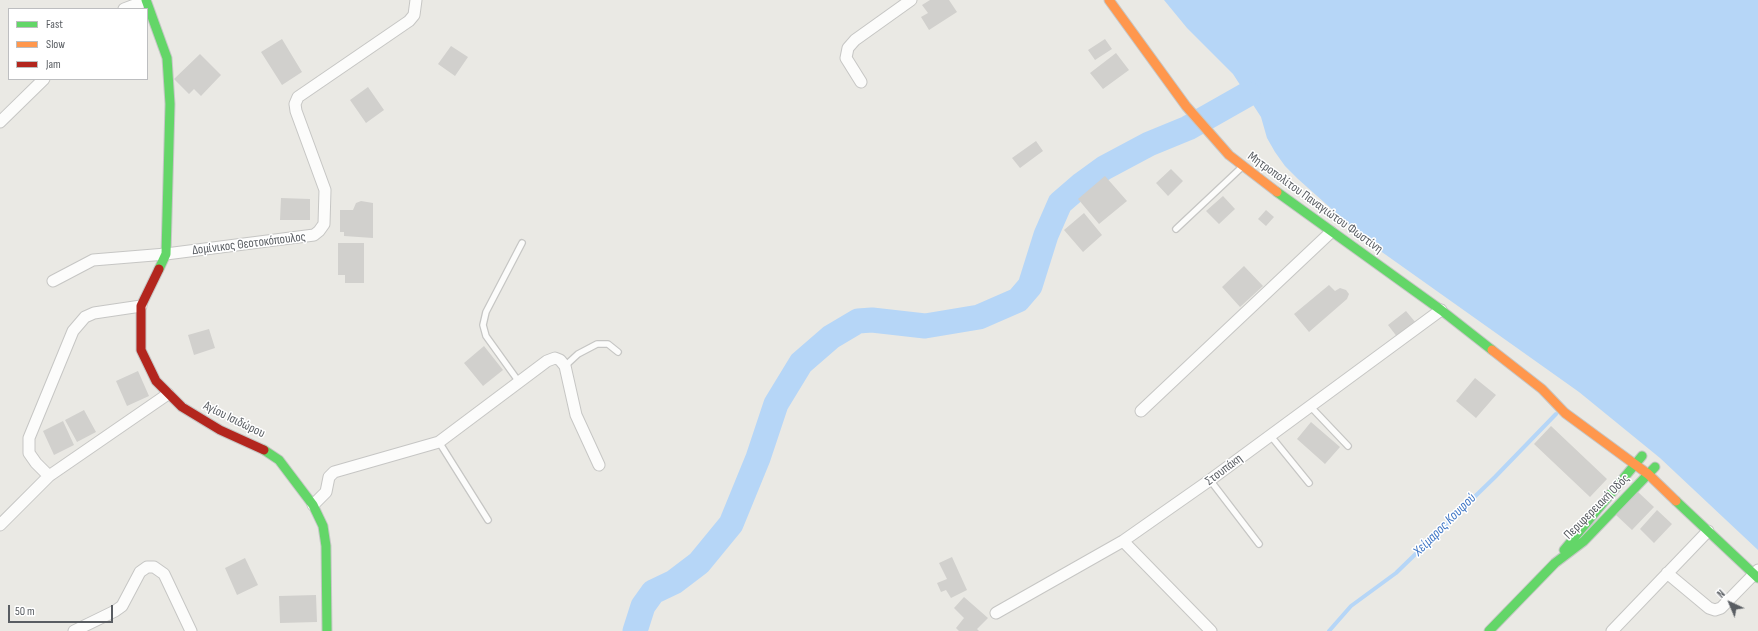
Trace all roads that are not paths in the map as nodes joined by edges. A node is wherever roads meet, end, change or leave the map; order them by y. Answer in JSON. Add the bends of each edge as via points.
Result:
{"nodes":[{"id":1,"x":146,"y":0,"type":"edge"},
{"id":2,"x":416,"y":0,"type":"edge"},
{"id":3,"x":911,"y":0,"type":"edge"},
{"id":4,"x":1109,"y":0,"type":"edge"},
{"id":5,"x":126,"y":8,"type":"edge"},
{"id":6,"x":43,"y":80,"type":"edge"},
{"id":7,"x":861,"y":82,"type":"dead end"},
{"id":8,"x":0,"y":122,"type":"edge"},
{"id":9,"x":1242,"y":167,"type":"junction"},
{"id":10,"x":1176,"y":229,"type":"dead end"},
{"id":11,"x":1331,"y":232,"type":"junction"},
{"id":12,"x":522,"y":243,"type":"dead end"},
{"id":13,"x":166,"y":254,"type":"junction"},
{"id":14,"x":53,"y":282,"type":"dead end"},
{"id":15,"x":141,"y":306,"type":"junction"},
{"id":16,"x":1441,"y":310,"type":"junction"},
{"id":17,"x":618,"y":352,"type":"dead end"},
{"id":18,"x":566,"y":366,"type":"junction"},
{"id":19,"x":519,"y":382,"type":"junction"},
{"id":20,"x":1542,"y":389,"type":"junction"},
{"id":21,"x":168,"y":394,"type":"junction"},
{"id":22,"x":1565,"y":399,"type":"dead end"},
{"id":23,"x":1310,"y":406,"type":"junction"},
{"id":24,"x":1140,"y":411,"type":"dead end"},
{"id":25,"x":1269,"y":435,"type":"junction"},
{"id":26,"x":439,"y":442,"type":"junction"},
{"id":27,"x":1348,"y":446,"type":"dead end"},
{"id":28,"x":1634,"y":450,"type":"dead end"},
{"id":29,"x":1642,"y":456,"type":"junction"},
{"id":30,"x":1635,"y":464,"type":"junction"},
{"id":31,"x":599,"y":465,"type":"dead end"},
{"id":32,"x":1648,"y":474,"type":"junction"},
{"id":33,"x":48,"y":476,"type":"junction"},
{"id":34,"x":1210,"y":480,"type":"junction"},
{"id":35,"x":1309,"y":483,"type":"dead end"},
{"id":36,"x":313,"y":505,"type":"junction"},
{"id":37,"x":488,"y":520,"type":"dead end"},
{"id":38,"x":0,"y":525,"type":"edge"},
{"id":39,"x":1708,"y":531,"type":"junction"},
{"id":40,"x":1122,"y":540,"type":"junction"},
{"id":41,"x":1258,"y":544,"type":"dead end"},
{"id":42,"x":1555,"y":563,"type":"junction"},
{"id":43,"x":1667,"y":572,"type":"junction"},
{"id":44,"x":1757,"y":574,"type":"edge"},
{"id":45,"x":996,"y":613,"type":"dead end"},
{"id":46,"x":74,"y":631,"type":"edge"},
{"id":47,"x":191,"y":631,"type":"edge"},
{"id":48,"x":327,"y":631,"type":"edge"},
{"id":49,"x":1212,"y":631,"type":"edge"},
{"id":50,"x":1489,"y":631,"type":"edge"},
{"id":51,"x":1612,"y":631,"type":"edge"}],
"edges":[{"from":1,"to":5,"type":"street"},
{"from":1,"to":13,"type":"main road","name":"Αγίου Ισιδώρου","via":[[159,32],[169,68]]},
{"from":2,"to":13,"type":"street","name":"Δομίνικος Θεοτοκόπουλος","via":[[414,15],[409,21],[298,97],[295,104],[325,190],[324,224],[320,231],[314,235]]},
{"from":3,"to":7,"type":"street","via":[[855,40],[848,48],[846,58]]},
{"from":4,"to":9,"type":"main road","name":"Μητροπολίτου Παναγιώτου Φωστίνη","via":[[1186,106],[1207,132]]},
{"from":6,"to":8,"type":"street"},
{"from":9,"to":10,"type":"lane"},
{"from":9,"to":11,"type":"main road","name":"Μητροπολίτου Παναγιώτου Φωστίνη"},
{"from":11,"to":16,"type":"main road","name":"Μητροπολίτου Παναγιώτου Φωστίνη"},
{"from":11,"to":24,"type":"street"},
{"from":12,"to":19,"type":"lane","via":[[486,312],[483,325],[486,336]]},
{"from":13,"to":14,"type":"street","name":"Δομίνικος Θεοτοκόπουλος","via":[[93,260]]},
{"from":13,"to":15,"type":"main road","name":"Αγίου Ισιδώρου"},
{"from":15,"to":21,"type":"main road","name":"Αγίου Ισιδώρου","via":[[141,350],[156,381]]},
{"from":15,"to":33,"type":"street","via":[[94,313],[85,317],[73,331],[29,438],[29,453]]},
{"from":16,"to":20,"type":"main road","name":"Μητροπολίτου Παναγιώτου Φωστίνη"},
{"from":16,"to":23,"type":"street","name":"Στουπάκη"},
{"from":17,"to":18,"type":"lane","via":[[608,344],[597,344],[578,354]]},
{"from":18,"to":19,"type":"street","via":[[555,358]]},
{"from":18,"to":31,"type":"street","via":[[576,415]]},
{"from":19,"to":26,"type":"street"},
{"from":20,"to":22,"type":"main road","name":"Μητροπολίτου Παναγιώτου Φωστίνη"},
{"from":20,"to":30,"type":"main road","name":"Μητροπολίτου Παναγιώτου Φωστίνη","via":[[1565,412]]},
{"from":21,"to":33,"type":"street"},
{"from":21,"to":36,"type":"main road","name":"Αγίου Ισιδώρου","via":[[205,422],[271,453]]},
{"from":23,"to":25,"type":"street","name":"Στουπάκη"},
{"from":23,"to":27,"type":"lane"},
{"from":25,"to":34,"type":"street","name":"Στουπάκη"},
{"from":25,"to":35,"type":"lane"},
{"from":26,"to":36,"type":"street","via":[[334,472],[329,477],[326,492]]},
{"from":26,"to":37,"type":"lane"},
{"from":28,"to":29,"type":"main road"},
{"from":29,"to":30,"type":"main road","name":"Περιφερειακή Οδός"},
{"from":29,"to":32,"type":"main road","name":"Περιφερειακή Οδός","via":[[1658,470]]},
{"from":30,"to":32,"type":"main road","name":"Μητροπολίτου Παναγιώτου Φωστίνη"},
{"from":30,"to":42,"type":"main road","name":"Περιφερειακή Οδός","via":[[1573,537]]},
{"from":32,"to":39,"type":"main road","name":"Μητροπολίτου Παναγιώτου Φωστίνη"},
{"from":32,"to":42,"type":"main road","name":"Περιφερειακή Οδός","via":[[1584,541]]},
{"from":33,"to":38,"type":"street"},
{"from":34,"to":40,"type":"street","name":"Στουπάκη"},
{"from":34,"to":41,"type":"lane"},
{"from":36,"to":48,"type":"main road","name":"Αγίου Ισιδώρου","via":[[323,526],[326,546]]},
{"from":39,"to":43,"type":"street"},
{"from":39,"to":44,"type":"main road","name":"Μητροπολίτου Παναγιώτου Φωστίνη"},
{"from":40,"to":45,"type":"street","name":"Στουπάκη"},
{"from":40,"to":49,"type":"street"},
{"from":42,"to":50,"type":"main road","name":"Περιφερειακή Οδός"},
{"from":43,"to":44,"type":"street","via":[[1709,608],[1715,610],[1721,608]]},
{"from":43,"to":51,"type":"street"},
{"from":46,"to":47,"type":"street","via":[[122,606],[140,572],[148,567],[154,567],[164,574]]}]}
